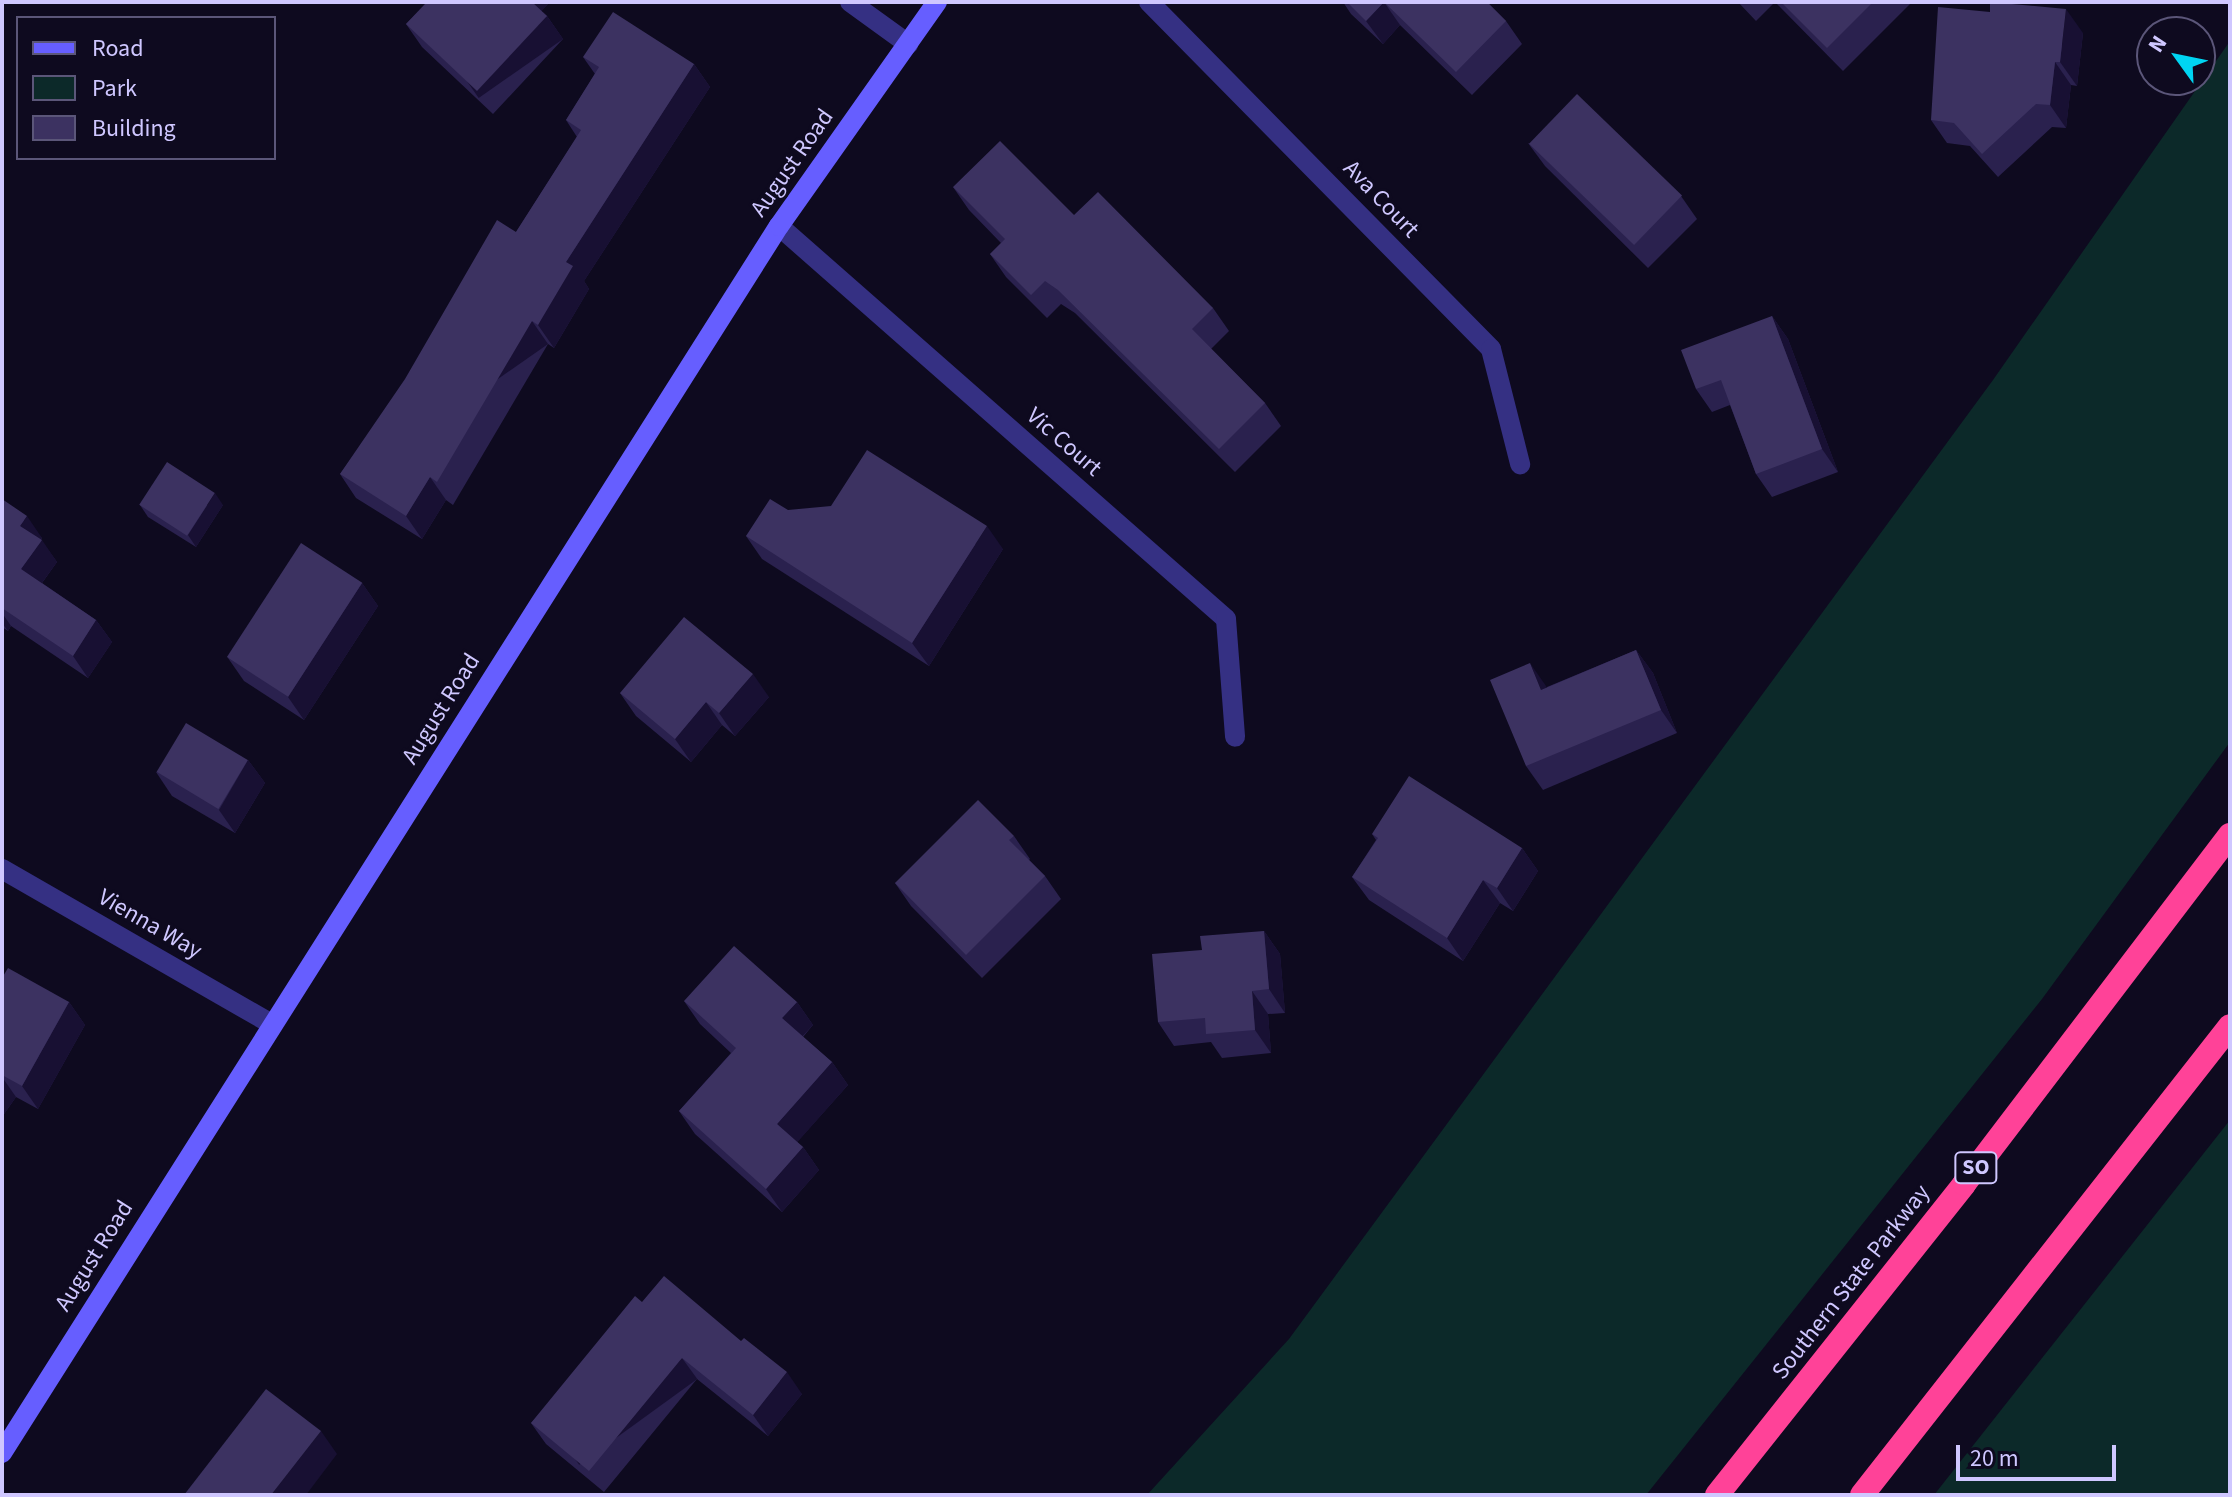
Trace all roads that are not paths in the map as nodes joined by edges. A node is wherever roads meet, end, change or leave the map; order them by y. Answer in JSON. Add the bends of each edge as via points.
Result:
{"nodes":[{"id":1,"x":850,"y":2,"type":"edge"},
{"id":2,"x":937,"y":2,"type":"edge"},
{"id":3,"x":1149,"y":2,"type":"edge"},
{"id":4,"x":908,"y":44,"type":"junction"},
{"id":5,"x":779,"y":226,"type":"junction"},
{"id":6,"x":1520,"y":464,"type":"dead end"},
{"id":7,"x":1235,"y":737,"type":"dead end"},
{"id":8,"x":2230,"y":835,"type":"edge"},
{"id":9,"x":2,"y":869,"type":"edge"},
{"id":10,"x":272,"y":1024,"type":"junction"},
{"id":11,"x":2230,"y":1026,"type":"edge"},
{"id":12,"x":2,"y":1453,"type":"edge"},
{"id":13,"x":1717,"y":1495,"type":"edge"},
{"id":14,"x":1862,"y":1495,"type":"edge"}],
"edges":[{"from":1,"to":4,"type":"street"},
{"from":2,"to":4,"type":"street","name":"August Road"},
{"from":3,"to":6,"type":"street","name":"Ava Court","via":[[1491,349]]},
{"from":4,"to":5,"type":"street","name":"August Road"},
{"from":5,"to":7,"type":"street","name":"Vic Court","via":[[1226,619]]},
{"from":5,"to":10,"type":"street","name":"August Road"},
{"from":8,"to":13,"type":"highway","name":"Southern State Parkway","number":"SO","via":[[1964,1184]]},
{"from":9,"to":10,"type":"street","name":"Vienna Way"},
{"from":10,"to":12,"type":"street","name":"August Road"},
{"from":11,"to":14,"type":"highway"}]}
